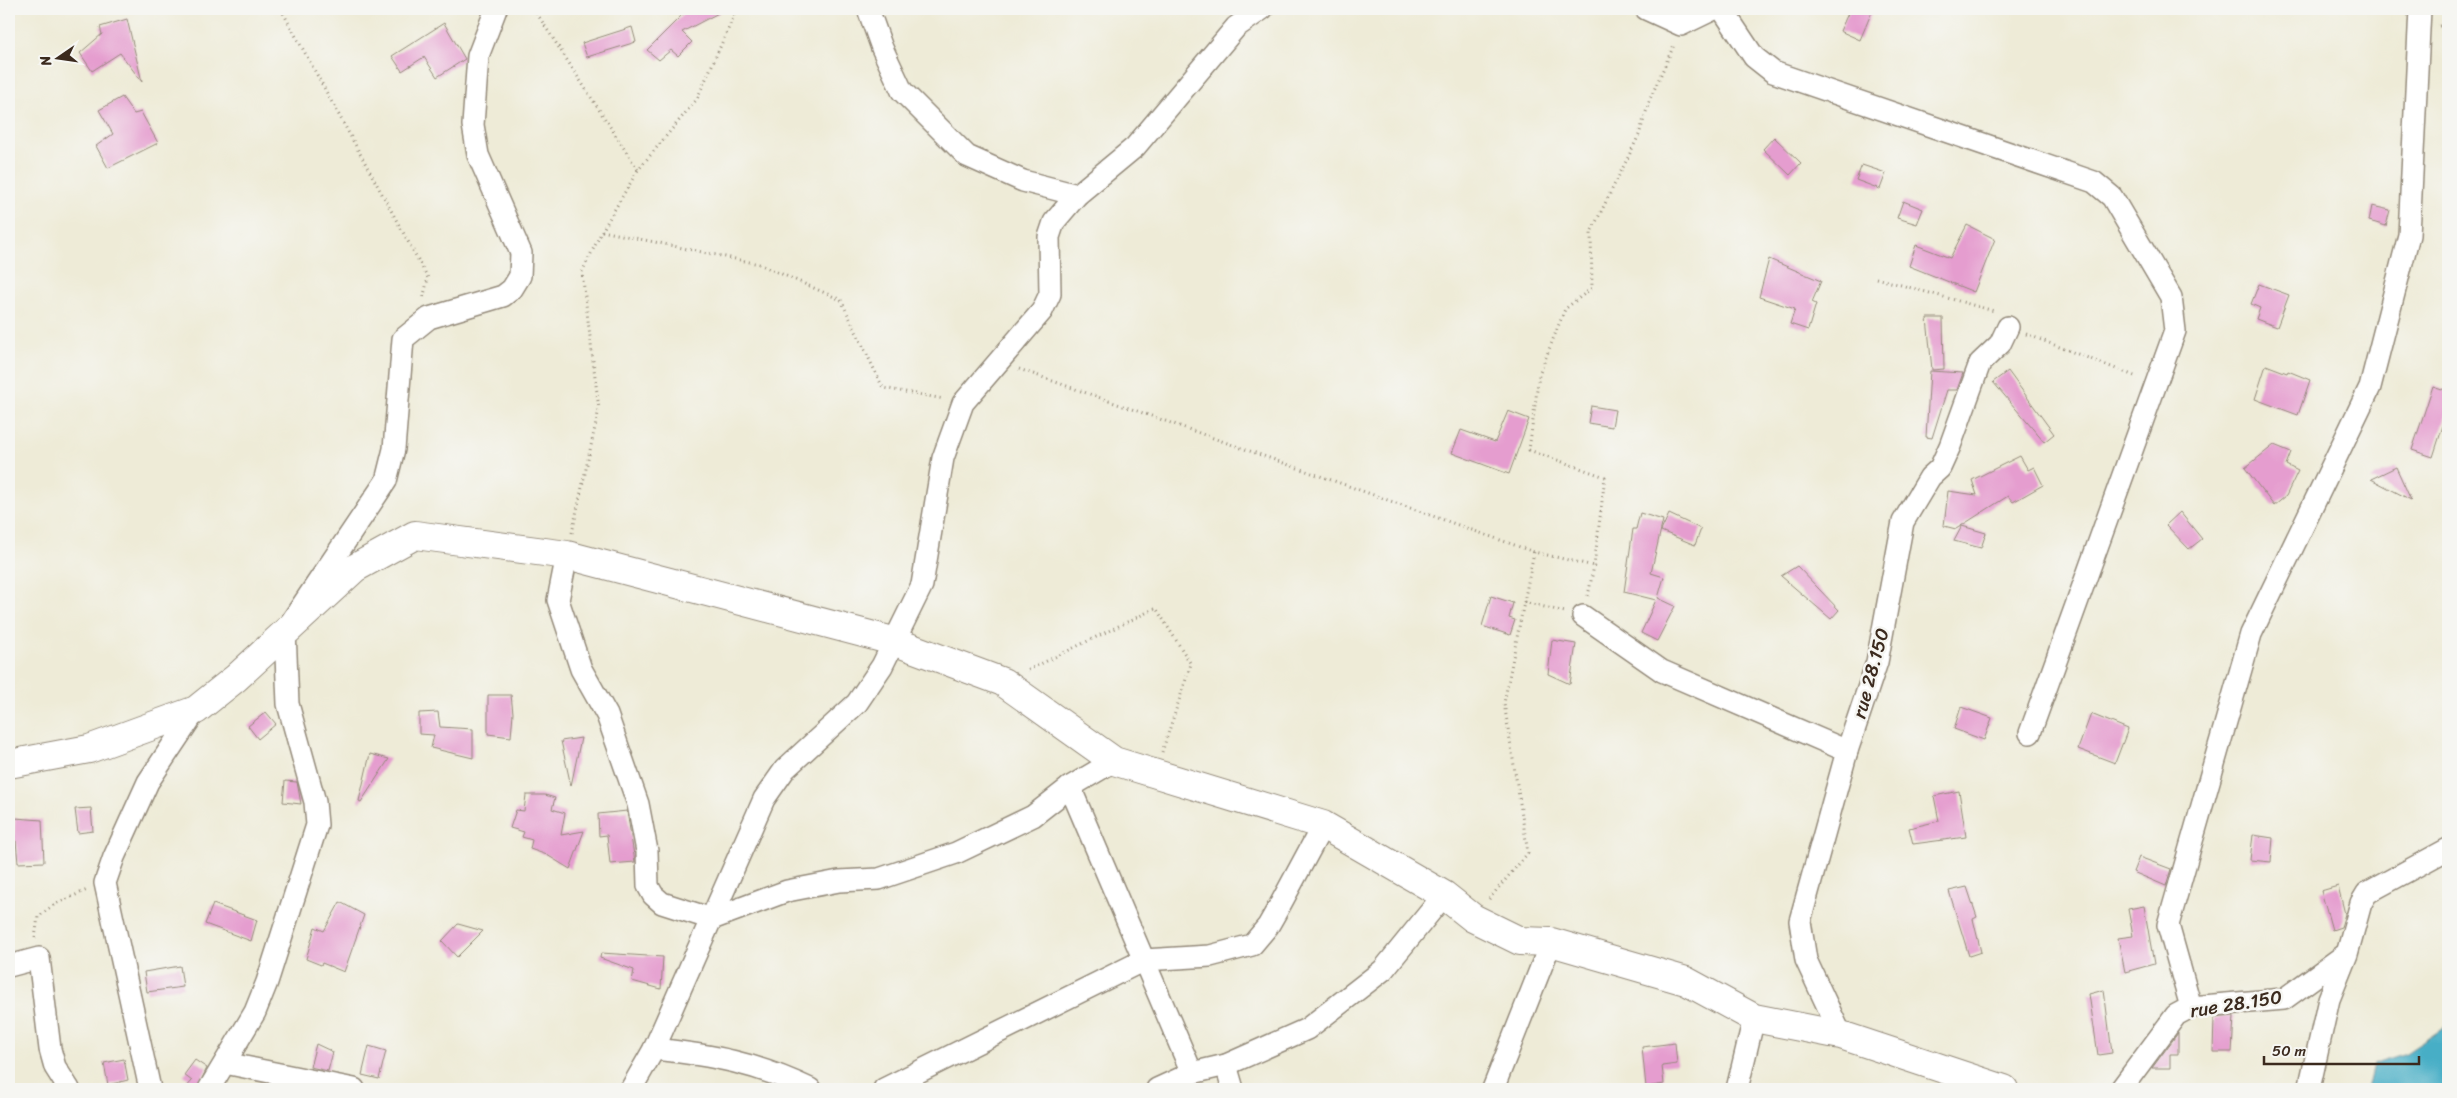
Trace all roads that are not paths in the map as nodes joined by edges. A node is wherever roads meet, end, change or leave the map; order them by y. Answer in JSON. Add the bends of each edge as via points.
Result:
{"nodes":[{"id":1,"x":496,"y":9,"type":"edge"},
{"id":2,"x":868,"y":9,"type":"edge"},
{"id":3,"x":1262,"y":9,"type":"edge"},
{"id":4,"x":1646,"y":9,"type":"edge"},
{"id":5,"x":1714,"y":9,"type":"edge"},
{"id":6,"x":1722,"y":9,"type":"edge"},
{"id":7,"x":2420,"y":9,"type":"edge"},
{"id":8,"x":1077,"y":195,"type":"junction"},
{"id":9,"x":2008,"y":327,"type":"dead end"},
{"id":10,"x":567,"y":555,"type":"junction"},
{"id":11,"x":1583,"y":616,"type":"road end"},
{"id":12,"x":285,"y":631,"type":"junction"},
{"id":13,"x":893,"y":641,"type":"junction"},
{"id":14,"x":196,"y":710,"type":"junction"},
{"id":15,"x":2030,"y":733,"type":"dead end"},
{"id":16,"x":1847,"y":752,"type":"junction"},
{"id":17,"x":1114,"y":761,"type":"junction"},
{"id":18,"x":9,"y":764,"type":"edge"},
{"id":19,"x":1070,"y":787,"type":"junction"},
{"id":20,"x":1323,"y":825,"type":"junction"},
{"id":21,"x":2448,"y":850,"type":"edge"},
{"id":22,"x":1444,"y":895,"type":"junction"},
{"id":23,"x":712,"y":919,"type":"junction"},
{"id":24,"x":1551,"y":942,"type":"junction"},
{"id":25,"x":2347,"y":954,"type":"junction"},
{"id":26,"x":1144,"y":960,"type":"junction"},
{"id":27,"x":9,"y":966,"type":"edge"},
{"id":28,"x":2190,"y":1007,"type":"junction"},
{"id":29,"x":1754,"y":1018,"type":"junction"},
{"id":30,"x":1841,"y":1035,"type":"junction"},
{"id":31,"x":654,"y":1049,"type":"junction"},
{"id":32,"x":225,"y":1063,"type":"junction"},
{"id":33,"x":1226,"y":1065,"type":"junction"},
{"id":34,"x":1192,"y":1073,"type":"junction"},
{"id":35,"x":69,"y":1089,"type":"edge"},
{"id":36,"x":150,"y":1089,"type":"edge"},
{"id":37,"x":209,"y":1089,"type":"edge"},
{"id":38,"x":354,"y":1089,"type":"edge"},
{"id":39,"x":631,"y":1089,"type":"edge"},
{"id":40,"x":810,"y":1089,"type":"edge"},
{"id":41,"x":884,"y":1089,"type":"edge"},
{"id":42,"x":1157,"y":1089,"type":"edge"},
{"id":43,"x":1233,"y":1089,"type":"edge"},
{"id":44,"x":1493,"y":1089,"type":"edge"},
{"id":45,"x":1737,"y":1089,"type":"edge"},
{"id":46,"x":2004,"y":1089,"type":"edge"},
{"id":47,"x":2121,"y":1089,"type":"edge"},
{"id":48,"x":2309,"y":1089,"type":"edge"}],
"edges":[{"from":1,"to":12,"type":"street","via":[[478,56],[473,126],[478,155],[521,253],[520,276],[503,296],[429,318],[403,339],[394,449],[386,481]]},
{"from":2,"to":8,"type":"street","via":[[902,91],[967,156],[1023,181]]},
{"from":3,"to":8,"type":"street","via":[[1236,27],[1135,147]]},
{"from":4,"to":5,"type":"street","via":[[1681,26]]},
{"from":6,"to":15,"type":"street","via":[[1754,57],[1773,72],[2094,182],[2112,197],[2171,297],[2175,331]]},
{"from":7,"to":28,"type":"street","via":[[2409,235],[2370,388],[2251,634],[2168,925]]},
{"from":8,"to":13,"type":"street","via":[[1051,229],[1050,294],[1042,311],[964,403],[943,458],[922,585]]},
{"from":9,"to":16,"type":"street","name":"rue 28.150","via":[[2000,344],[1980,363],[1940,468],[1930,477],[1904,522],[1877,662]]},
{"from":10,"to":12,"type":"street","via":[[414,535],[355,568]]},
{"from":10,"to":13,"type":"street"},
{"from":10,"to":23,"type":"street","via":[[558,600],[581,668],[606,716],[638,804],[647,851],[648,886],[662,904]]},
{"from":11,"to":16,"type":"street","via":[[1662,670]]},
{"from":12,"to":14,"type":"street","via":[[236,678]]},
{"from":12,"to":32,"type":"street","via":[[288,704],[315,802],[317,825],[267,982],[255,1012]]},
{"from":13,"to":17,"type":"street","via":[[1003,682]]},
{"from":13,"to":23,"type":"street","via":[[882,666],[858,704],[785,769],[764,799]]},
{"from":14,"to":18,"type":"street","via":[[89,748]]},
{"from":14,"to":36,"type":"street","via":[[148,782],[105,883]]},
{"from":16,"to":30,"type":"street","name":"rue 28.150","via":[[1800,920],[1806,960]]},
{"from":17,"to":19,"type":"street"},
{"from":17,"to":20,"type":"street"},
{"from":19,"to":23,"type":"street","via":[[1033,816],[956,853],[879,879],[839,881],[787,891]]},
{"from":19,"to":26,"type":"street"},
{"from":20,"to":22,"type":"street"},
{"from":20,"to":26,"type":"street","via":[[1268,926],[1252,945],[1210,956]]},
{"from":21,"to":25,"type":"street","via":[[2367,893],[2360,903]]},
{"from":22,"to":24,"type":"street","via":[[1473,918],[1520,941]]},
{"from":22,"to":33,"type":"street","via":[[1383,970],[1307,1029]]},
{"from":23,"to":31,"type":"street"},
{"from":24,"to":29,"type":"street","via":[[1686,982]]},
{"from":24,"to":44,"type":"street"},
{"from":25,"to":28,"type":"street","name":"rue 28.150","via":[[2284,999]]},
{"from":25,"to":48,"type":"street","via":[[2329,999]]},
{"from":26,"to":34,"type":"street"},
{"from":26,"to":41,"type":"street"},
{"from":27,"to":35,"type":"street","via":[[39,958],[50,1049]]},
{"from":28,"to":47,"type":"street","name":"rue 28.150","via":[[2176,1015]]},
{"from":29,"to":30,"type":"street"},
{"from":29,"to":45,"type":"street"},
{"from":30,"to":46,"type":"street"},
{"from":31,"to":39,"type":"street"},
{"from":31,"to":40,"type":"street","via":[[712,1056],[777,1073]]},
{"from":32,"to":37,"type":"street"},
{"from":32,"to":38,"type":"street"},
{"from":33,"to":34,"type":"street"},
{"from":33,"to":43,"type":"street"},
{"from":34,"to":42,"type":"street"}]}
